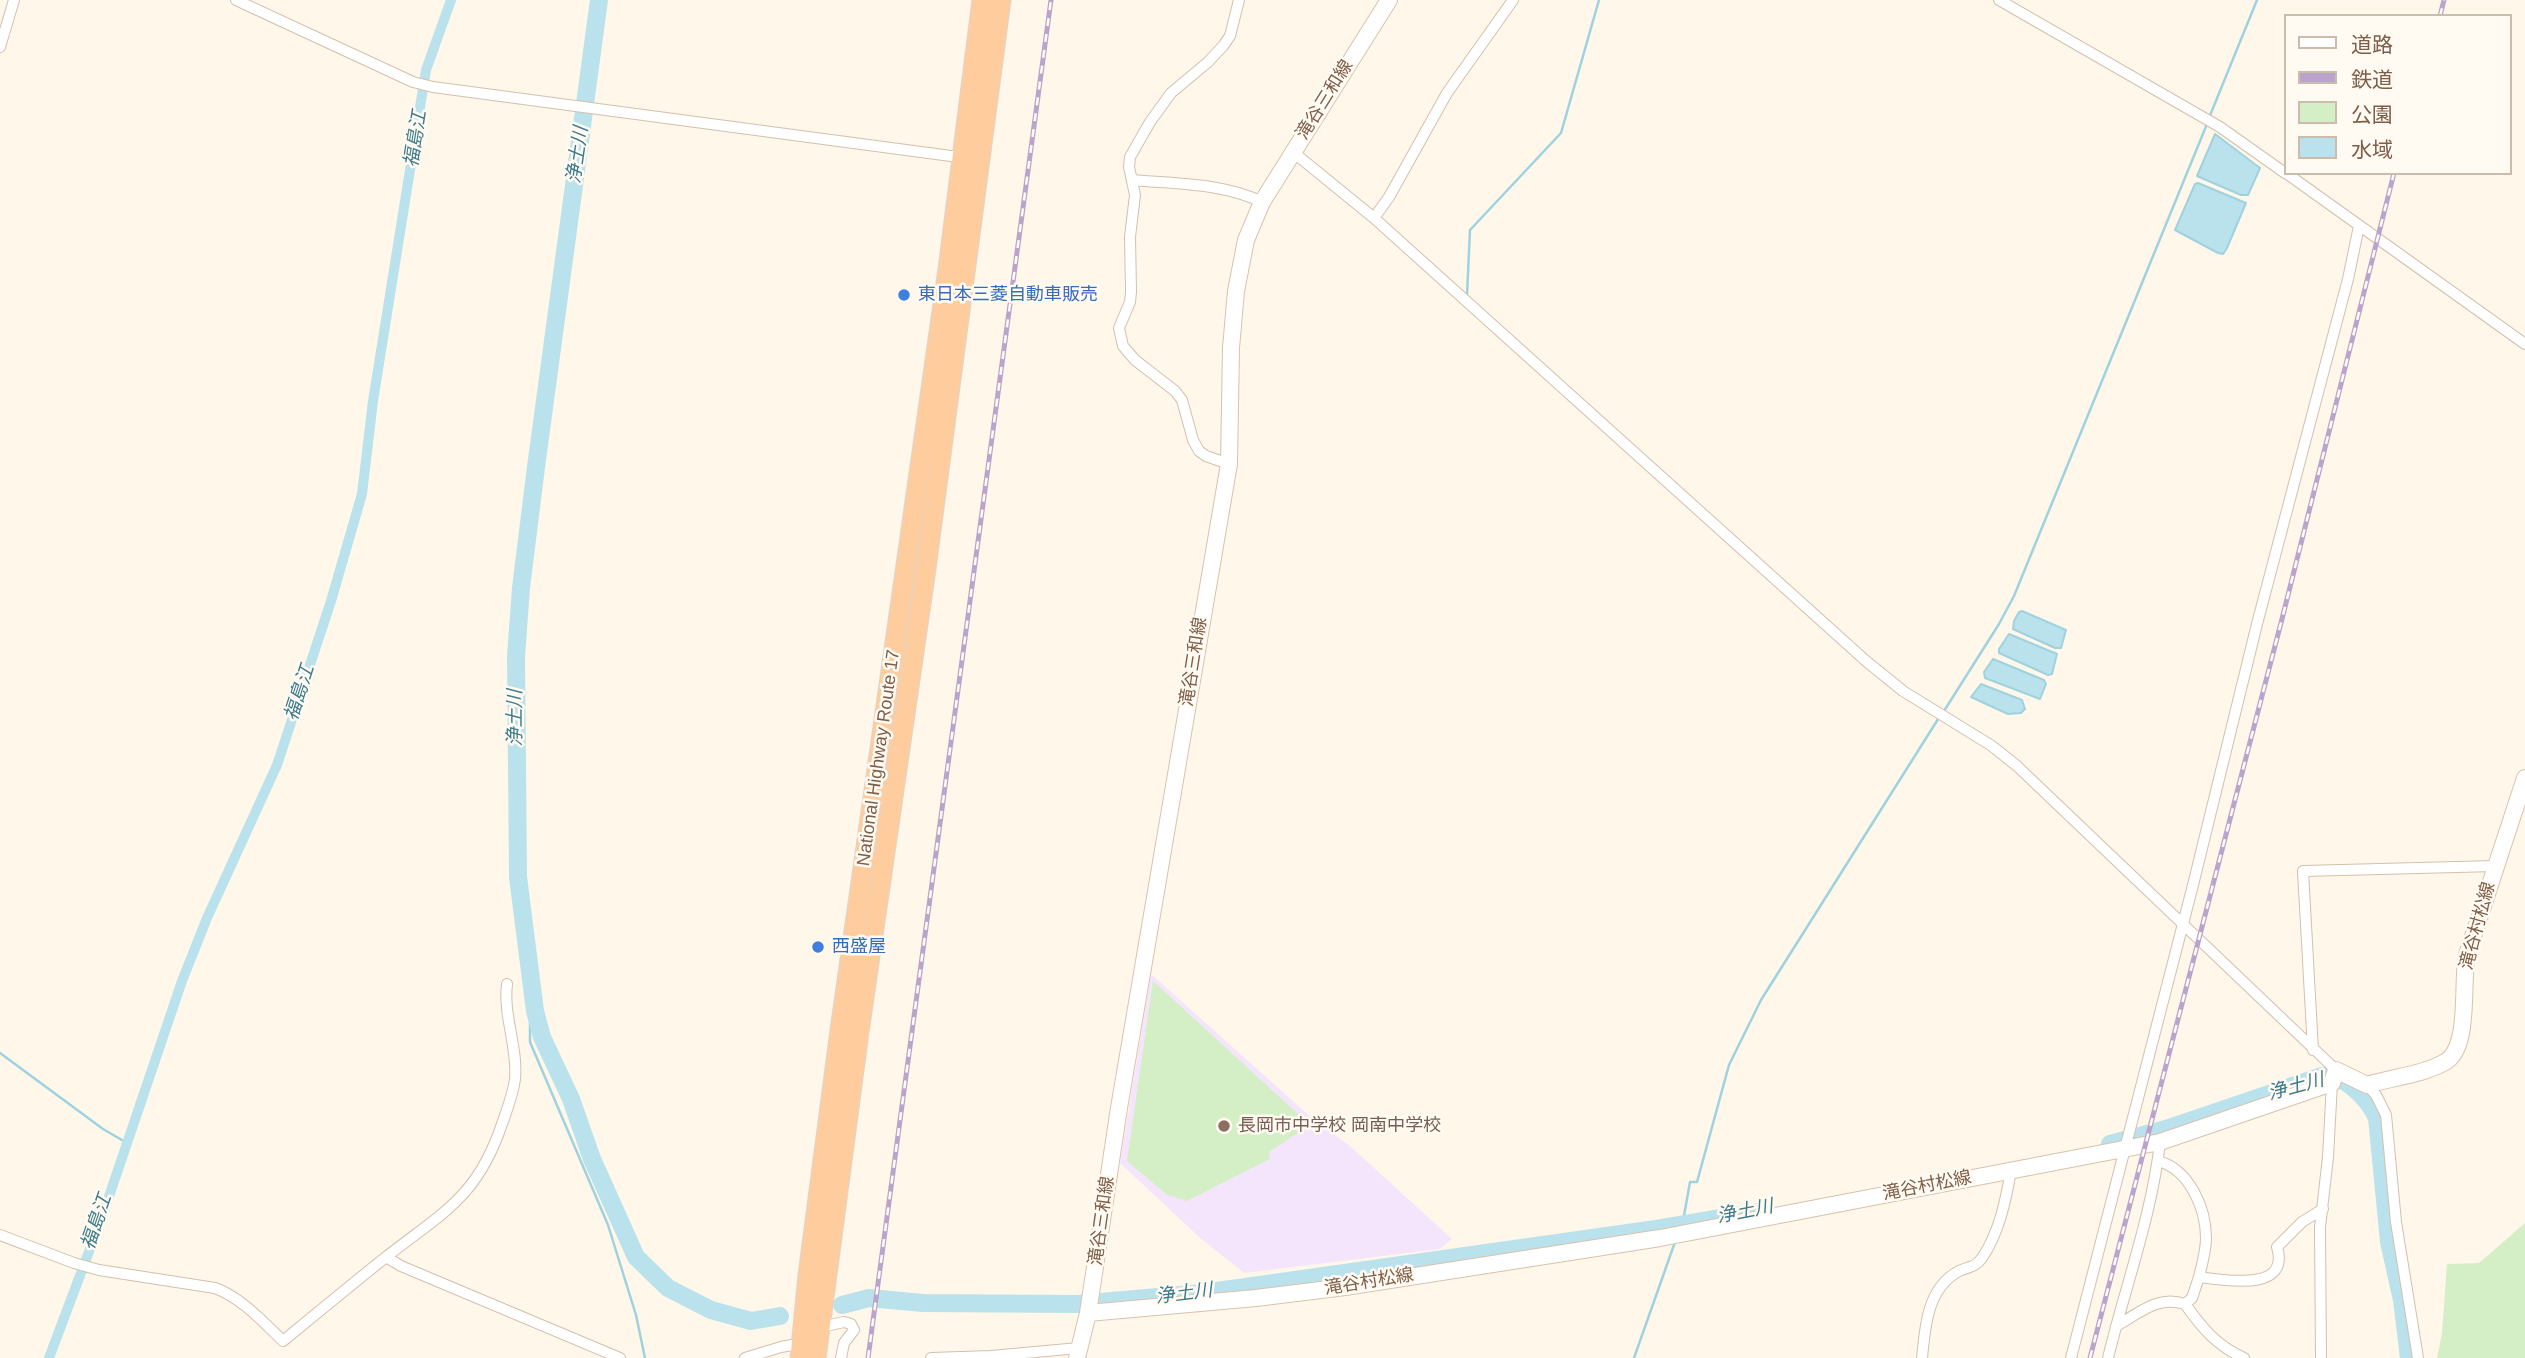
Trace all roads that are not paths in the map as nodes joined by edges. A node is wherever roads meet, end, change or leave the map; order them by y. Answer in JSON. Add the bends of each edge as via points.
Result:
{"nodes":[{"id":1,"x":14,"y":0,"type":"edge"},
{"id":2,"x":236,"y":0,"type":"edge"},
{"id":3,"x":1239,"y":0,"type":"edge"},
{"id":4,"x":1388,"y":0,"type":"edge"},
{"id":5,"x":1513,"y":0,"type":"edge"},
{"id":6,"x":1999,"y":0,"type":"edge"},
{"id":7,"x":996,"y":2,"type":"edge"},
{"id":8,"x":0,"y":47,"type":"edge"},
{"id":9,"x":1293,"y":152,"type":"junction"},
{"id":10,"x":971,"y":159,"type":"junction"},
{"id":11,"x":2284,"y":172,"type":"edge"},
{"id":12,"x":2289,"y":175,"type":"edge"},
{"id":13,"x":1133,"y":180,"type":"junction"},
{"id":14,"x":1262,"y":202,"type":"junction"},
{"id":15,"x":1374,"y":218,"type":"junction"},
{"id":16,"x":2359,"y":226,"type":"junction"},
{"id":17,"x":2525,"y":344,"type":"edge"},
{"id":18,"x":1229,"y":464,"type":"junction"},
{"id":19,"x":2525,"y":778,"type":"edge"},
{"id":20,"x":2495,"y":866,"type":"junction"},
{"id":21,"x":2181,"y":923,"type":"junction"},
{"id":22,"x":507,"y":984,"type":"dead end"},
{"id":23,"x":2313,"y":1050,"type":"junction"},
{"id":24,"x":2334,"y":1076,"type":"junction"},
{"id":25,"x":2367,"y":1085,"type":"junction"},
{"id":26,"x":2160,"y":1142,"type":"junction"},
{"id":27,"x":2124,"y":1150,"type":"junction"},
{"id":28,"x":2158,"y":1161,"type":"junction"},
{"id":29,"x":2011,"y":1170,"type":"junction"},
{"id":30,"x":2323,"y":1209,"type":"junction"},
{"id":31,"x":0,"y":1235,"type":"edge"},
{"id":32,"x":386,"y":1257,"type":"junction"},
{"id":33,"x":2199,"y":1277,"type":"junction"},
{"id":34,"x":2185,"y":1304,"type":"junction"},
{"id":35,"x":1088,"y":1313,"type":"junction"},
{"id":36,"x":2116,"y":1326,"type":"junction"},
{"id":37,"x":821,"y":1327,"type":"junction"},
{"id":38,"x":801,"y":1351,"type":"edge"},
{"id":39,"x":1078,"y":1353,"type":"edge"},
{"id":40,"x":762,"y":1355,"type":"edge"},
{"id":41,"x":620,"y":1358,"type":"edge"},
{"id":42,"x":745,"y":1358,"type":"edge"},
{"id":43,"x":816,"y":1358,"type":"edge"},
{"id":44,"x":841,"y":1358,"type":"edge"},
{"id":45,"x":931,"y":1358,"type":"edge"},
{"id":46,"x":1922,"y":1358,"type":"edge"},
{"id":47,"x":2071,"y":1358,"type":"edge"},
{"id":48,"x":2108,"y":1358,"type":"edge"},
{"id":49,"x":2244,"y":1358,"type":"edge"},
{"id":50,"x":2321,"y":1358,"type":"edge"},
{"id":51,"x":2418,"y":1358,"type":"edge"}],
"edges":[{"from":1,"to":8,"type":"street"},
{"from":2,"to":10,"type":"street","via":[[433,87]]},
{"from":3,"to":13,"type":"street","via":[[1223,46],[1176,86],[1146,129],[1130,157]]},
{"from":4,"to":9,"type":"main road","name":"滝谷三和線"},
{"from":5,"to":15,"type":"street","via":[[1447,93]]},
{"from":6,"to":11,"type":"street","via":[[2220,127]]},
{"from":7,"to":10,"type":"highway"},
{"from":9,"to":14,"type":"main road","name":"滝谷三和線"},
{"from":9,"to":15,"type":"street"},
{"from":10,"to":37,"type":"highway","name":"National Highway Route 17"},
{"from":10,"to":38,"type":"highway","name":"National Highway Route 17","via":[[940,330],[842,1017]]},
{"from":12,"to":16,"type":"street"},
{"from":13,"to":14,"type":"street","via":[[1202,186]]},
{"from":13,"to":18,"type":"street","via":[[1131,292],[1119,328],[1123,346],[1182,400],[1199,451]]},
{"from":14,"to":18,"type":"main road","name":"滝谷三和線","via":[[1246,240],[1236,291]]},
{"from":15,"to":21,"type":"street","via":[[1866,661],[1921,704],[2017,766]]},
{"from":16,"to":17,"type":"street"},
{"from":16,"to":21,"type":"street"},
{"from":18,"to":35,"type":"main road","name":"滝谷三和線"},
{"from":19,"to":20,"type":"main road","name":"滝谷村松線"},
{"from":20,"to":23,"type":"street","via":[[2303,871]]},
{"from":20,"to":25,"type":"main road","name":"滝谷村松線","via":[[2465,967],[2462,1031],[2454,1056],[2437,1066]]},
{"from":21,"to":23,"type":"street"},
{"from":21,"to":27,"type":"street"},
{"from":22,"to":32,"type":"street","via":[[515,1081],[489,1159],[465,1194]]},
{"from":23,"to":24,"type":"street"},
{"from":24,"to":25,"type":"main road"},
{"from":24,"to":26,"type":"main road","name":"滝谷村松線"},
{"from":24,"to":30,"type":"street"},
{"from":25,"to":51,"type":"street","via":[[2386,1115],[2398,1234]]},
{"from":26,"to":27,"type":"main road","name":"滝谷村松線"},
{"from":26,"to":28,"type":"street"},
{"from":27,"to":29,"type":"main road","name":"滝谷村松線"},
{"from":27,"to":47,"type":"street"},
{"from":28,"to":33,"type":"street","via":[[2182,1176],[2201,1208],[2206,1240]]},
{"from":28,"to":36,"type":"street"},
{"from":29,"to":35,"type":"main road","name":"滝谷村松線","via":[[1689,1232],[1345,1287]]},
{"from":29,"to":46,"type":"street","via":[[1998,1224],[1981,1261],[1946,1282],[1928,1308]]},
{"from":30,"to":33,"type":"street","via":[[2277,1247],[2275,1270],[2267,1277],[2241,1282]]},
{"from":30,"to":50,"type":"street"},
{"from":31,"to":32,"type":"street","via":[[91,1268],[215,1288],[228,1293],[283,1341]]},
{"from":32,"to":41,"type":"street"},
{"from":33,"to":34,"type":"street"},
{"from":34,"to":36,"type":"street","via":[[2164,1300]]},
{"from":34,"to":49,"type":"street","via":[[2202,1329]]},
{"from":35,"to":39,"type":"main road","name":"滝谷三和線"},
{"from":36,"to":48,"type":"street"},
{"from":37,"to":43,"type":"highway","name":"National Highway Route 17"},
{"from":37,"to":44,"type":"street","via":[[851,1324],[854,1330],[844,1343]]},
{"from":38,"to":40,"type":"street"},
{"from":39,"to":45,"type":"street"},
{"from":40,"to":42,"type":"street"}]}
